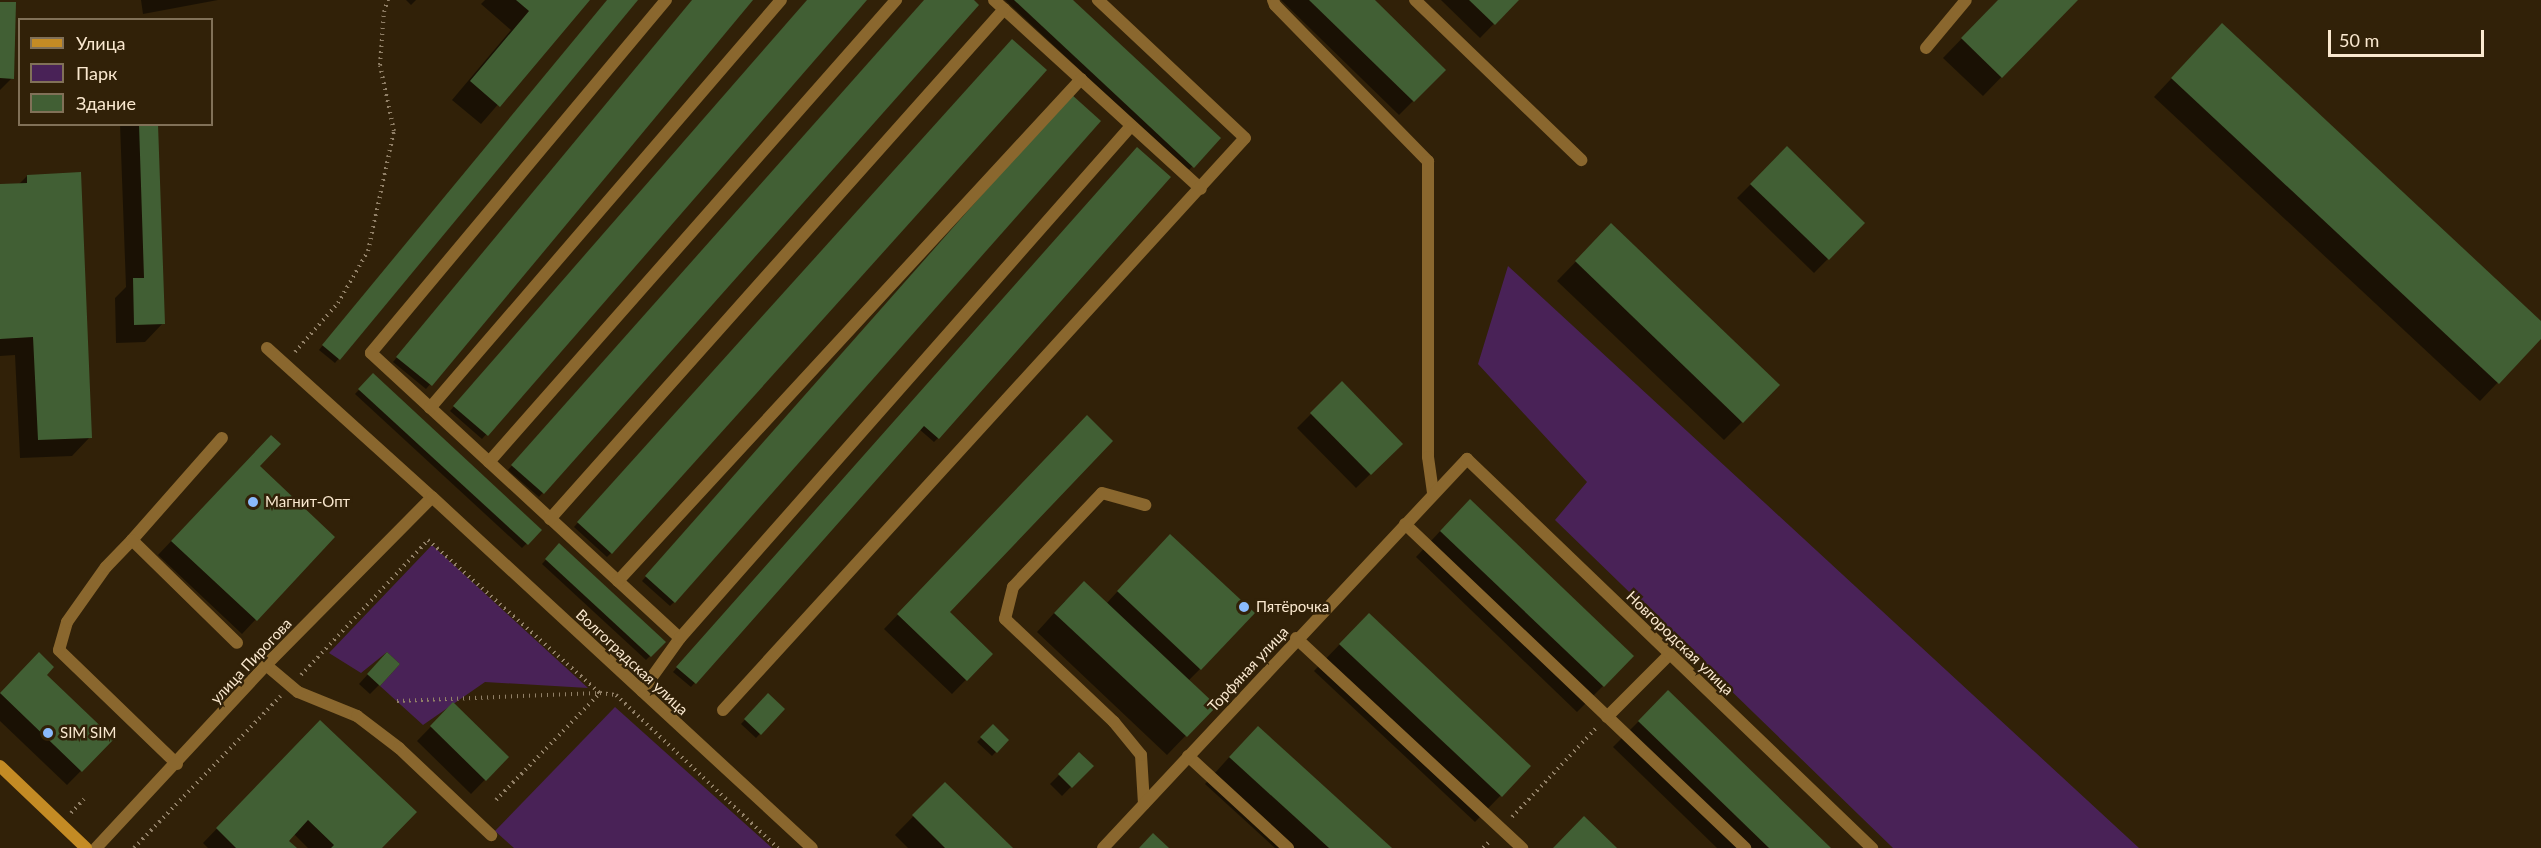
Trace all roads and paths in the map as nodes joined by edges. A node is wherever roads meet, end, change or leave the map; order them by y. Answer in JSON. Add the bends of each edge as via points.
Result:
{"nodes":[{"id":1,"x":388,"y":0,"type":"edge"},
{"id":2,"x":666,"y":0,"type":"edge"},
{"id":3,"x":781,"y":0,"type":"edge"},
{"id":4,"x":896,"y":0,"type":"edge"},
{"id":5,"x":1098,"y":0,"type":"edge"},
{"id":6,"x":1273,"y":0,"type":"edge"},
{"id":7,"x":1415,"y":0,"type":"edge"},
{"id":8,"x":1965,"y":0,"type":"edge"},
{"id":9,"x":999,"y":4,"type":"edge"},
{"id":10,"x":1926,"y":48,"type":"dead end"},
{"id":11,"x":1081,"y":79,"type":"junction"},
{"id":12,"x":1131,"y":126,"type":"junction"},
{"id":13,"x":1581,"y":160,"type":"dead end"},
{"id":14,"x":1201,"y":189,"type":"junction"},
{"id":15,"x":267,"y":348,"type":"dead end"},
{"id":16,"x":285,"y":364,"type":"junction"},
{"id":17,"x":430,"y":408,"type":"junction"},
{"id":18,"x":222,"y":438,"type":"dead end"},
{"id":19,"x":1467,"y":459,"type":"joint"},
{"id":20,"x":489,"y":462,"type":"junction"},
{"id":21,"x":1433,"y":494,"type":"junction"},
{"id":22,"x":432,"y":498,"type":"junction"},
{"id":23,"x":1145,"y":505,"type":"dead end"},
{"id":24,"x":550,"y":519,"type":"junction"},
{"id":25,"x":1405,"y":524,"type":"junction"},
{"id":26,"x":132,"y":540,"type":"junction"},
{"id":27,"x":618,"y":581,"type":"junction"},
{"id":28,"x":680,"y":638,"type":"junction"},
{"id":29,"x":1296,"y":638,"type":"junction"},
{"id":30,"x":237,"y":643,"type":"dead end"},
{"id":31,"x":1670,"y":654,"type":"junction"},
{"id":32,"x":266,"y":665,"type":"junction"},
{"id":33,"x":291,"y":686,"type":"junction"},
{"id":34,"x":642,"y":691,"type":"junction"},
{"id":35,"x":600,"y":693,"type":"junction"},
{"id":36,"x":397,"y":701,"type":"dead end"},
{"id":37,"x":723,"y":710,"type":"dead end"},
{"id":38,"x":1607,"y":717,"type":"junction"},
{"id":39,"x":1188,"y":756,"type":"junction"},
{"id":40,"x":177,"y":764,"type":"junction"},
{"id":41,"x":0,"y":766,"type":"edge"},
{"id":42,"x":496,"y":800,"type":"dead end"},
{"id":43,"x":1144,"y":804,"type":"junction"},
{"id":44,"x":1501,"y":829,"type":"junction"},
{"id":45,"x":491,"y":835,"type":"dead end"},
{"id":46,"x":86,"y":848,"type":"edge"},
{"id":47,"x":96,"y":848,"type":"edge"},
{"id":48,"x":134,"y":848,"type":"edge"},
{"id":49,"x":778,"y":848,"type":"edge"},
{"id":50,"x":812,"y":848,"type":"edge"},
{"id":51,"x":1103,"y":848,"type":"edge"},
{"id":52,"x":1288,"y":848,"type":"edge"},
{"id":53,"x":1483,"y":848,"type":"edge"},
{"id":54,"x":1521,"y":848,"type":"edge"},
{"id":55,"x":1745,"y":848,"type":"edge"},
{"id":56,"x":1872,"y":848,"type":"edge"}],
"edges":[{"from":1,"to":16,"type":"path","via":[[380,65],[394,131],[368,251],[338,303]]},
{"from":2,"to":17,"type":"street","via":[[371,353]]},
{"from":3,"to":17,"type":"street"},
{"from":4,"to":20,"type":"street"},
{"from":5,"to":14,"type":"street","via":[[1245,138]]},
{"from":6,"to":21,"type":"street","via":[[1428,161],[1428,457]]},
{"from":7,"to":13,"type":"street"},
{"from":8,"to":10,"type":"street"},
{"from":9,"to":11,"type":"street"},
{"from":9,"to":24,"type":"street"},
{"from":11,"to":12,"type":"street"},
{"from":11,"to":27,"type":"street"},
{"from":12,"to":14,"type":"street"},
{"from":12,"to":28,"type":"street"},
{"from":14,"to":37,"type":"street"},
{"from":15,"to":16,"type":"street","name":"Волгоградская улица"},
{"from":16,"to":22,"type":"street","name":"Волгоградская улица"},
{"from":17,"to":20,"type":"street"},
{"from":18,"to":26,"type":"street"},
{"from":19,"to":21,"type":"street","name":"Торфяная улица"},
{"from":19,"to":31,"type":"street","name":"Новгородская улица"},
{"from":20,"to":24,"type":"street"},
{"from":21,"to":25,"type":"street","name":"Торфяная улица"},
{"from":22,"to":32,"type":"street","name":"улица Пирогова"},
{"from":22,"to":34,"type":"street","name":"Волгоградская улица"},
{"from":23,"to":43,"type":"street","via":[[1102,493],[1013,587],[1005,619],[1114,722],[1141,755]]},
{"from":24,"to":27,"type":"street"},
{"from":25,"to":29,"type":"street","name":"Торфяная улица"},
{"from":25,"to":38,"type":"street"},
{"from":26,"to":30,"type":"street"},
{"from":26,"to":40,"type":"street","via":[[106,567],[67,622],[59,650]]},
{"from":27,"to":28,"type":"street"},
{"from":28,"to":34,"type":"street"},
{"from":29,"to":39,"type":"street","name":"Торфяная улица"},
{"from":29,"to":44,"type":"street"},
{"from":31,"to":38,"type":"street"},
{"from":31,"to":56,"type":"street","name":"Новгородская улица"},
{"from":32,"to":33,"type":"street"},
{"from":32,"to":40,"type":"street","name":"улица Пирогова"},
{"from":33,"to":35,"type":"path","via":[[428,540]]},
{"from":33,"to":45,"type":"street","via":[[357,716],[399,748]]},
{"from":33,"to":48,"type":"path"},
{"from":34,"to":50,"type":"street","name":"Волгоградская улица"},
{"from":35,"to":36,"type":"path"},
{"from":35,"to":42,"type":"path"},
{"from":35,"to":49,"type":"path","via":[[616,695]]},
{"from":38,"to":44,"type":"path"},
{"from":38,"to":55,"type":"street"},
{"from":39,"to":43,"type":"street","name":"Торфяная улица"},
{"from":39,"to":52,"type":"street"},
{"from":40,"to":47,"type":"street","name":"улица Пирогова"},
{"from":41,"to":46,"type":"main road"},
{"from":43,"to":51,"type":"street","name":"Торфяная улица"},
{"from":44,"to":53,"type":"path"},
{"from":44,"to":54,"type":"street"}]}
